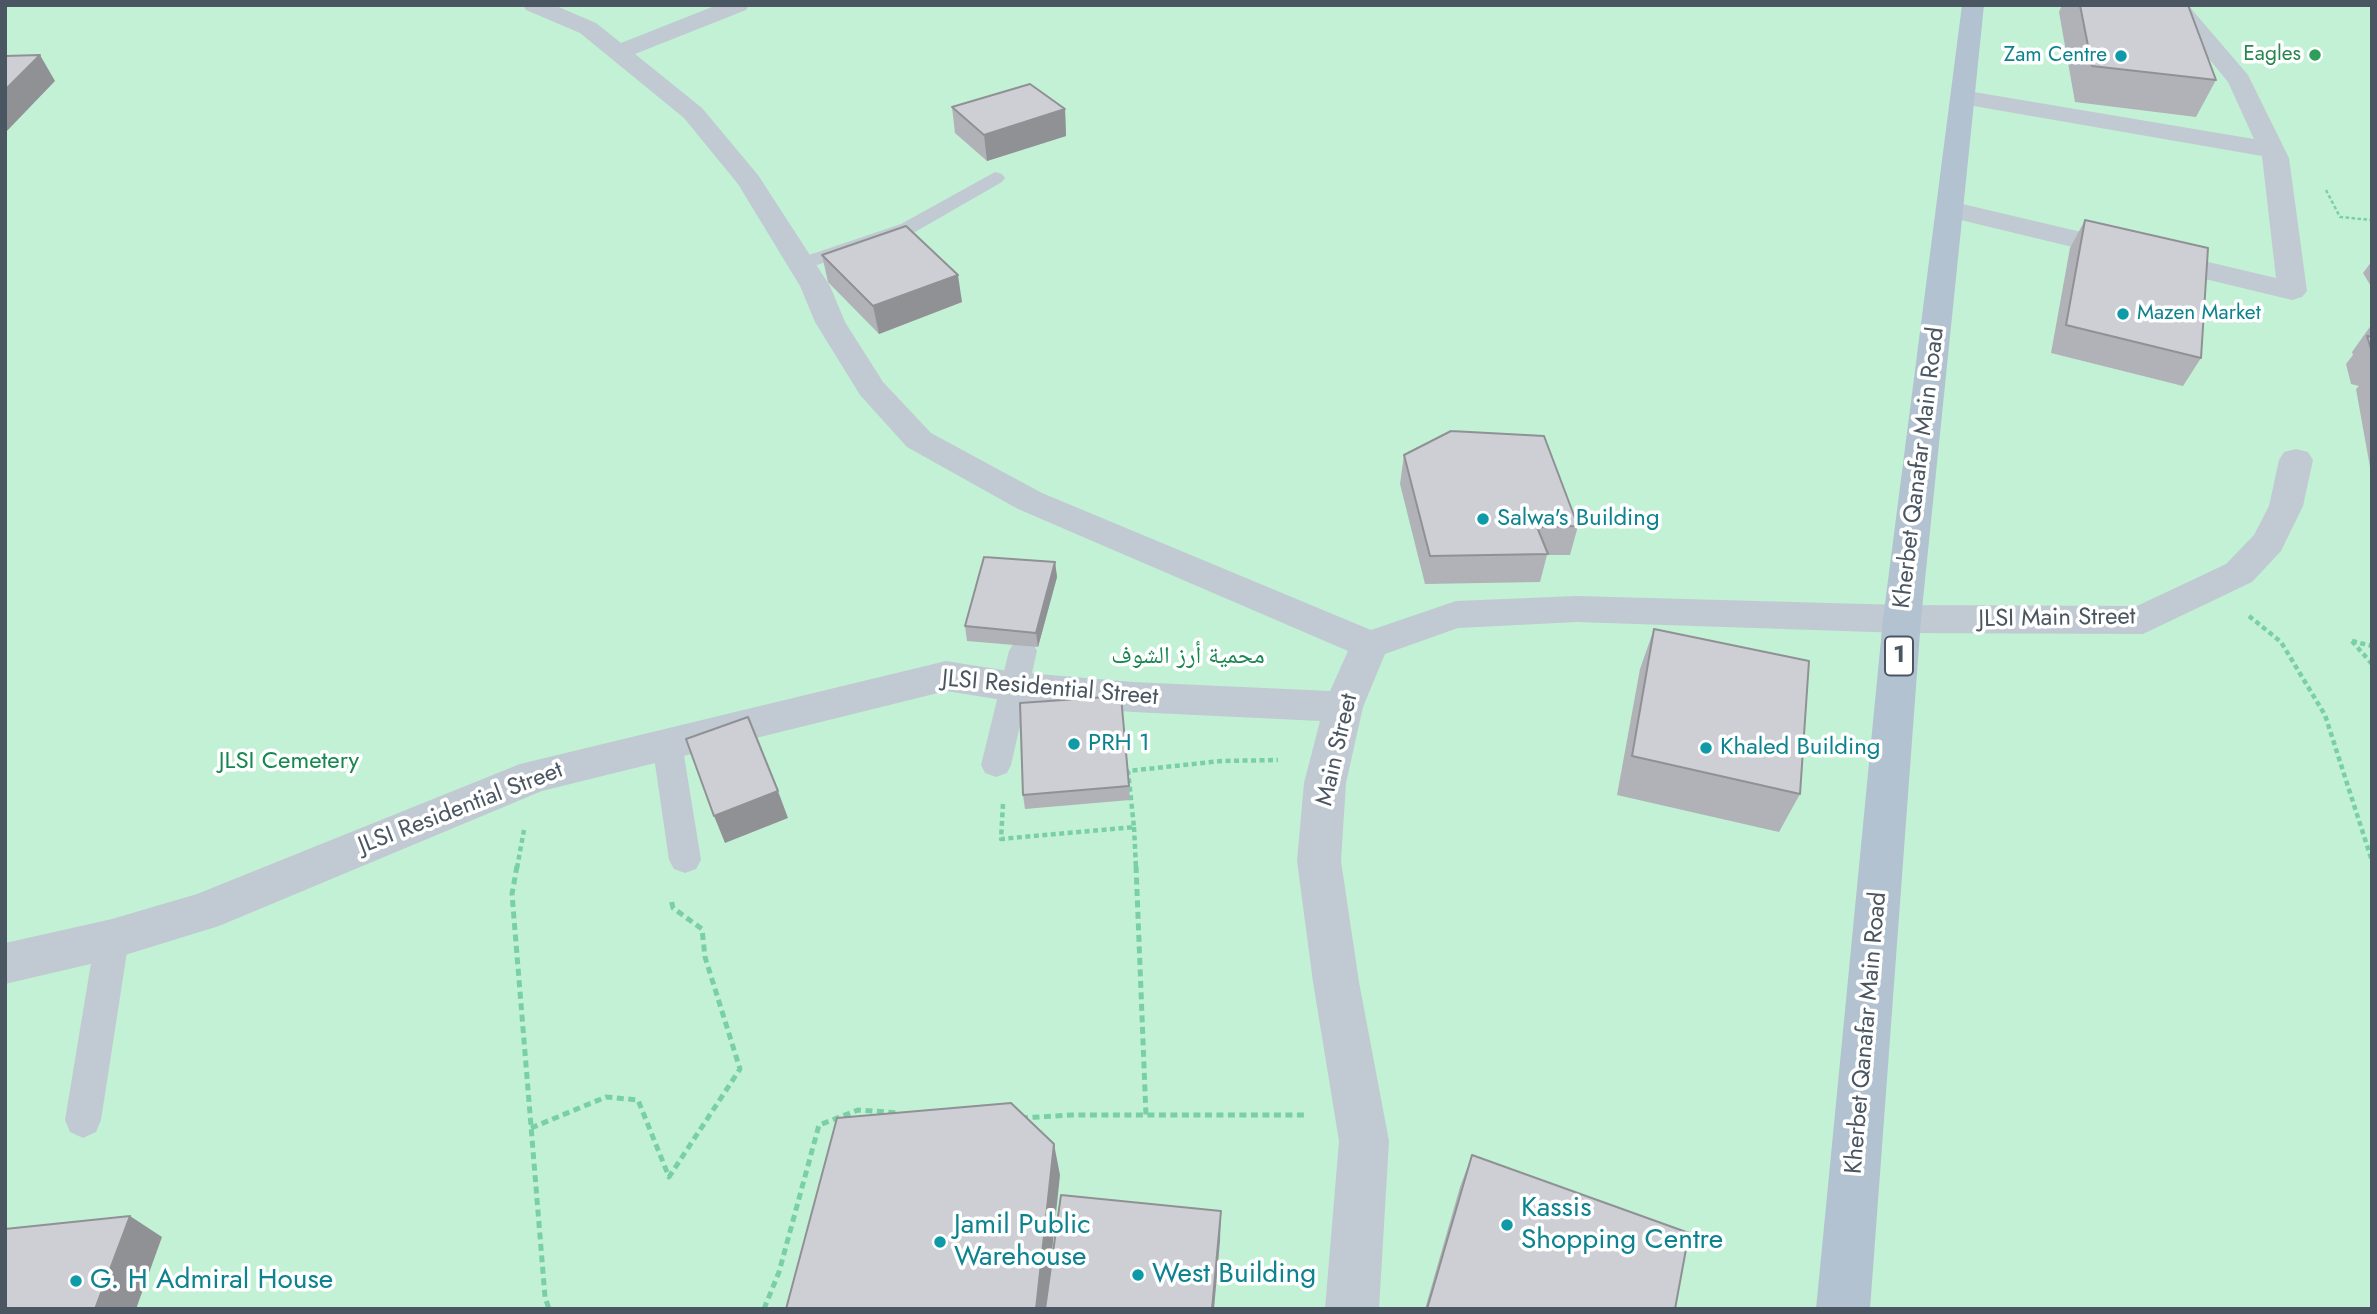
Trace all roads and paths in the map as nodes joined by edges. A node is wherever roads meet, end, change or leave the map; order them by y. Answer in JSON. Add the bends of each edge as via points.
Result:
{"nodes":[{"id":1,"x":534,"y":5,"type":"edge"},
{"id":2,"x":738,"y":5,"type":"edge"},
{"id":3,"x":1973,"y":5,"type":"edge"},
{"id":4,"x":2176,"y":5,"type":"edge"},
{"id":5,"x":620,"y":52,"type":"junction"},
{"id":6,"x":1962,"y":97,"type":"junction"},
{"id":7,"x":2272,"y":149,"type":"junction"},
{"id":8,"x":995,"y":178,"type":"dead end"},
{"id":9,"x":1950,"y":209,"type":"junction"},
{"id":10,"x":801,"y":264,"type":"junction"},
{"id":11,"x":2297,"y":460,"type":"dead end"},
{"id":12,"x":2195,"y":592,"type":"junction"},
{"id":13,"x":1902,"y":619,"type":"junction"},
{"id":14,"x":1370,"y":645,"type":"junction"},
{"id":15,"x":2372,"y":646,"type":"edge"},
{"id":16,"x":2372,"y":664,"type":"edge"},
{"id":17,"x":1019,"y":669,"type":"junction"},
{"id":18,"x":1343,"y":707,"type":"junction"},
{"id":19,"x":667,"y":743,"type":"junction"},
{"id":20,"x":1331,"y":759,"type":"junction"},
{"id":21,"x":996,"y":765,"type":"joint"},
{"id":22,"x":535,"y":776,"type":"junction"},
{"id":23,"x":1134,"y":827,"type":"junction"},
{"id":24,"x":685,"y":860,"type":"joint"},
{"id":25,"x":2372,"y":861,"type":"edge"},
{"id":26,"x":112,"y":939,"type":"junction"},
{"id":27,"x":5,"y":964,"type":"edge"},
{"id":28,"x":1357,"y":1104,"type":"junction"},
{"id":29,"x":908,"y":1114,"type":"edge"},
{"id":30,"x":1146,"y":1116,"type":"junction"},
{"id":31,"x":1009,"y":1119,"type":"edge"},
{"id":32,"x":83,"y":1120,"type":"dead end"},
{"id":33,"x":531,"y":1128,"type":"junction"},
{"id":34,"x":549,"y":1309,"type":"edge"},
{"id":35,"x":764,"y":1309,"type":"edge"},
{"id":36,"x":1352,"y":1309,"type":"edge"},
{"id":37,"x":1843,"y":1309,"type":"edge"}],
"edges":[{"from":1,"to":5,"type":"street","via":[[588,28]]},
{"from":2,"to":5,"type":"street"},
{"from":3,"to":6,"type":"main road","name":"Kherbet Qanafar Main Road","number":"1"},
{"from":4,"to":7,"type":"street","via":[[2239,80]]},
{"from":5,"to":10,"type":"street","via":[[693,113],[749,181]]},
{"from":6,"to":7,"type":"street"},
{"from":6,"to":9,"type":"main road","name":"Kherbet Qanafar Main Road","number":"1"},
{"from":7,"to":9,"type":"street","via":[[2292,290]]},
{"from":8,"to":10,"type":"lane","via":[[908,228]]},
{"from":9,"to":13,"type":"main road","name":"Kherbet Qanafar Main Road","number":"1"},
{"from":10,"to":14,"type":"street","via":[[830,322],[872,388],[919,440],[1030,501]]},
{"from":11,"to":12,"type":"street","name":"JLSI Main Street","via":[[2286,506],[2268,542],[2239,573]]},
{"from":12,"to":13,"type":"street","name":"JLSI Main Street","via":[[2143,620]]},
{"from":12,"to":25,"type":"path","via":[[2234,604],[2281,642],[2325,715]]},
{"from":13,"to":14,"type":"street","via":[[1577,609],[1456,615]]},
{"from":13,"to":37,"type":"main road","name":"Kherbet Qanafar Main Road","number":"1"},
{"from":14,"to":18,"type":"street","name":"Main Street"},
{"from":15,"to":16,"type":"path","via":[[2351,641]]},
{"from":17,"to":18,"type":"street","name":"JLSI Residential Street","via":[[1174,699]]},
{"from":17,"to":19,"type":"street","name":"JLSI Residential Street","via":[[946,676]]},
{"from":17,"to":21,"type":"lane"},
{"from":18,"to":20,"type":"street","name":"Main Street"},
{"from":19,"to":22,"type":"street","name":"JLSI Residential Street"},
{"from":19,"to":24,"type":"lane"},
{"from":20,"to":23,"type":"path","via":[[1222,761],[1128,771]]},
{"from":20,"to":28,"type":"street","name":"Main Street","via":[[1319,861]]},
{"from":21,"to":23,"type":"path","via":[[1004,777],[1000,839]]},
{"from":22,"to":26,"type":"street","name":"JLSI Residential Street","via":[[203,912]]},
{"from":22,"to":33,"type":"path","via":[[512,894]]},
{"from":23,"to":30,"type":"path"},
{"from":24,"to":33,"type":"path","via":[[668,889],[673,908],[702,929],[705,957],[740,1069],[669,1177],[638,1100],[607,1097]]},
{"from":26,"to":27,"type":"street","name":"JLSI Residential Street"},
{"from":26,"to":32,"type":"lane"},
{"from":28,"to":30,"type":"path","via":[[1325,1116]]},
{"from":28,"to":36,"type":"street","name":"Main Street","via":[[1364,1141]]},
{"from":29,"to":35,"type":"path","via":[[858,1110],[819,1125],[779,1272]]},
{"from":30,"to":31,"type":"path"},
{"from":33,"to":34,"type":"path"}]}
